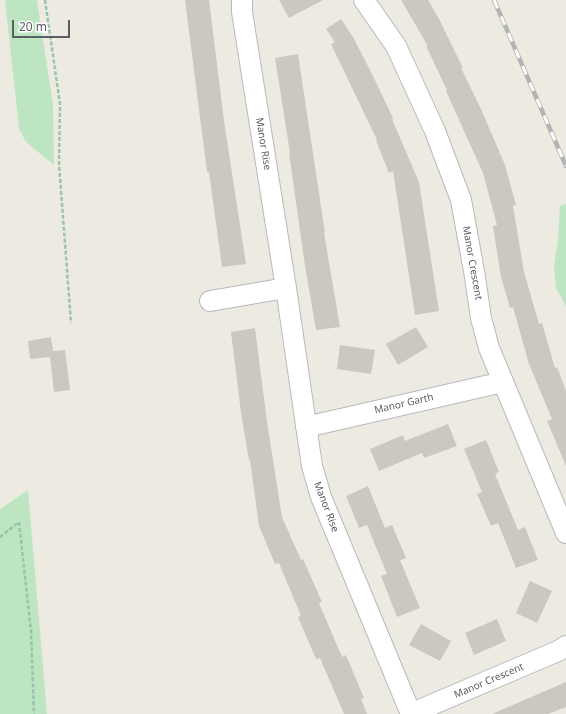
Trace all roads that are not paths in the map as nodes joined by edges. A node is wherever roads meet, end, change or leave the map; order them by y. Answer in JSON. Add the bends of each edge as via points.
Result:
{"nodes":[{"id":1,"x":242,"y":0,"type":"edge"},
{"id":2,"x":364,"y":0,"type":"edge"},
{"id":3,"x":286,"y":288,"type":"junction"},
{"id":4,"x":210,"y":301,"type":"dead end"},
{"id":5,"x":503,"y":382,"type":"junction"},
{"id":6,"x":306,"y":427,"type":"junction"},
{"id":7,"x":566,"y":533,"type":"edge"},
{"id":8,"x":566,"y":646,"type":"edge"},
{"id":9,"x":410,"y":714,"type":"edge"}],
"edges":[{"from":1,"to":3,"type":"street","name":"Manor Rise"},
{"from":2,"to":5,"type":"street","name":"Manor Crescent","via":[[396,46],[435,131],[461,200],[481,318],[489,348]]},
{"from":3,"to":4,"type":"street"},
{"from":3,"to":6,"type":"street","name":"Manor Rise"},
{"from":5,"to":6,"type":"street","name":"Manor Garth"},
{"from":5,"to":7,"type":"street","name":"Manor Crescent"},
{"from":6,"to":9,"type":"street","name":"Manor Rise","via":[[320,497]]},
{"from":8,"to":9,"type":"street","name":"Manor Crescent"}]}
